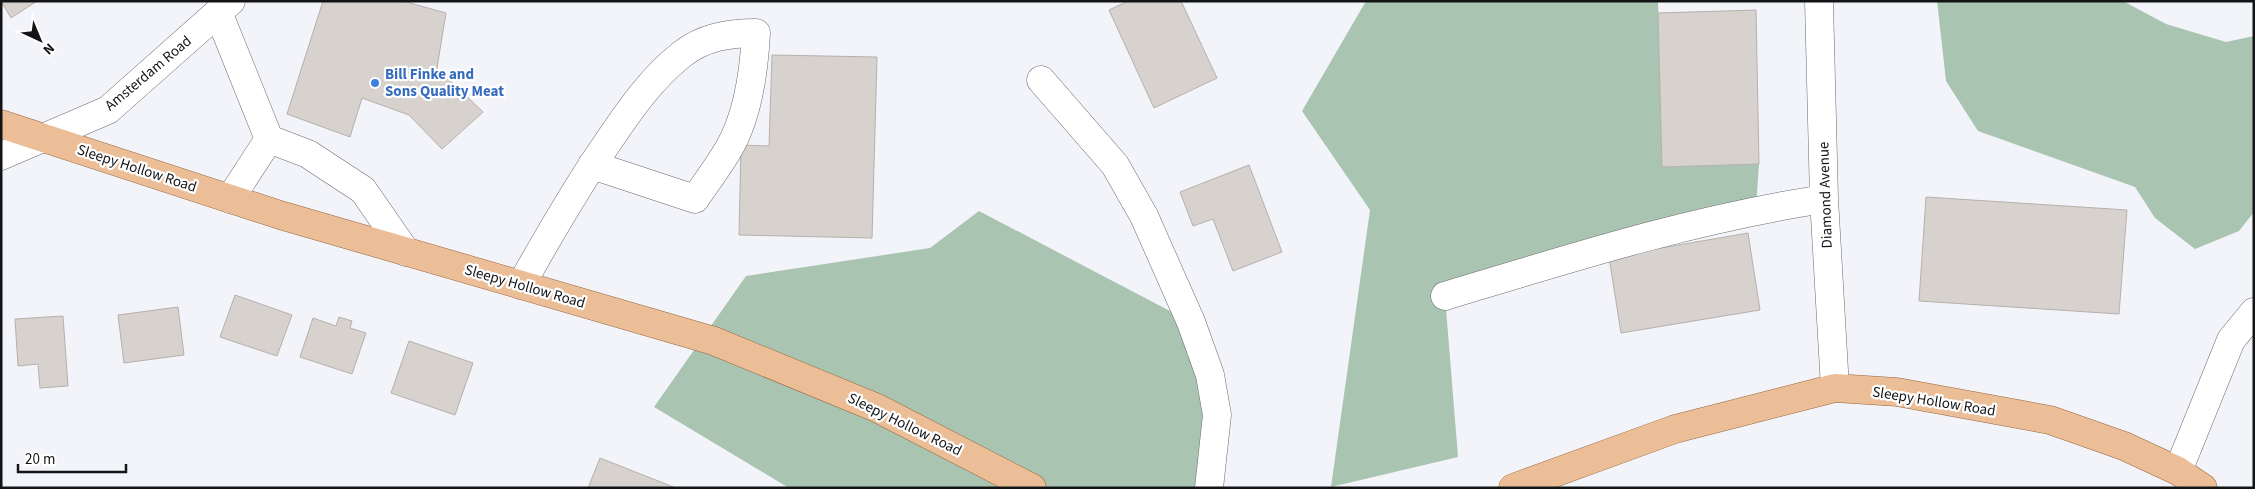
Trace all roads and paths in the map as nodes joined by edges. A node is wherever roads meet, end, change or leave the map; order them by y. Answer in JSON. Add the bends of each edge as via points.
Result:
{"nodes":[{"id":1,"x":1819,"y":1,"type":"edge"},
{"id":2,"x":224,"y":7,"type":"edge"},
{"id":3,"x":1041,"y":80,"type":"dead end"},
{"id":4,"x":1,"y":124,"type":"edge"},
{"id":5,"x":45,"y":138,"type":"junction"},
{"id":6,"x":269,"y":139,"type":"junction"},
{"id":7,"x":1,"y":156,"type":"edge"},
{"id":8,"x":592,"y":165,"type":"junction"},
{"id":9,"x":230,"y":198,"type":"junction"},
{"id":10,"x":1824,"y":199,"type":"junction"},
{"id":11,"x":406,"y":252,"type":"junction"},
{"id":12,"x":521,"y":285,"type":"junction"},
{"id":13,"x":1445,"y":296,"type":"dead end"},
{"id":14,"x":2254,"y":312,"type":"edge"},
{"id":15,"x":1835,"y":388,"type":"junction"},
{"id":16,"x":2178,"y":471,"type":"junction"},
{"id":17,"x":1032,"y":488,"type":"edge"},
{"id":18,"x":1209,"y":488,"type":"edge"},
{"id":19,"x":1514,"y":488,"type":"edge"},
{"id":20,"x":2203,"y":488,"type":"edge"}],
"edges":[{"from":1,"to":10,"type":"street","name":"Diamond Avenue"},
{"from":2,"to":5,"type":"street","name":"Amsterdam Road","via":[[108,110]]},
{"from":2,"to":6,"type":"street"},
{"from":3,"to":18,"type":"street","via":[[1115,166],[1144,216],[1191,322],[1210,376],[1217,415]]},
{"from":4,"to":5,"type":"main road","name":"Sleepy Hollow Road"},
{"from":5,"to":7,"type":"street","name":"Amsterdam Road"},
{"from":5,"to":9,"type":"main road","name":"Sleepy Hollow Road"},
{"from":6,"to":9,"type":"street"},
{"from":6,"to":11,"type":"street","via":[[308,154],[363,190]]},
{"from":8,"to":8,"type":"street","via":[[636,100],[682,54],[709,39],[734,33],[756,33],[755,56],[742,120],[729,150],[695,199]]},
{"from":8,"to":12,"type":"street"},
{"from":9,"to":11,"type":"main road","name":"Sleepy Hollow Road"},
{"from":10,"to":13,"type":"street","via":[[1756,209],[1636,238]]},
{"from":10,"to":15,"type":"street","name":"Diamond Avenue"},
{"from":11,"to":12,"type":"main road","name":"Sleepy Hollow Road"},
{"from":12,"to":17,"type":"main road","name":"Sleepy Hollow Road","via":[[714,341],[779,366],[877,408]]},
{"from":14,"to":16,"type":"street","via":[[2231,340]]},
{"from":15,"to":16,"type":"main road","name":"Sleepy Hollow Road","via":[[1897,392],[2050,420],[2124,446]]},
{"from":15,"to":19,"type":"main road","name":"Sleepy Hollow Road","via":[[1674,429]]},
{"from":16,"to":20,"type":"main road","name":"Sleepy Hollow Road"}]}
